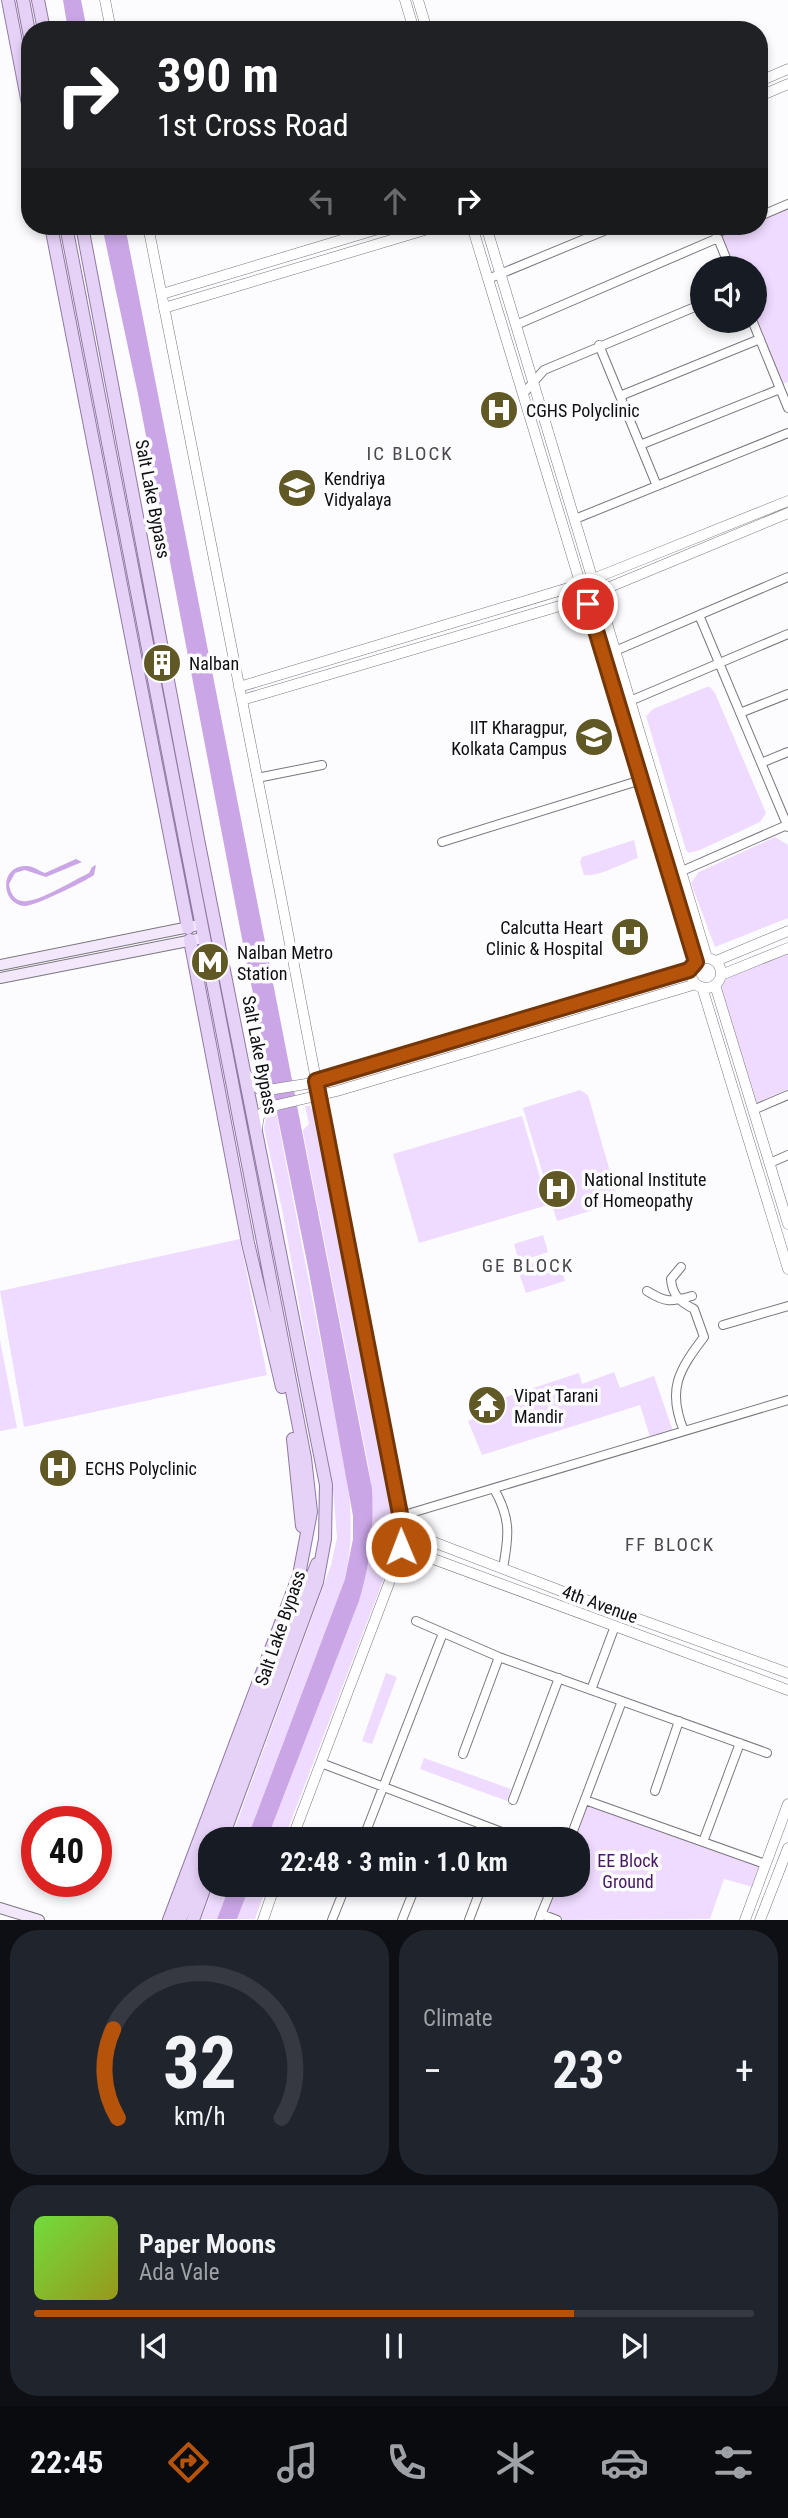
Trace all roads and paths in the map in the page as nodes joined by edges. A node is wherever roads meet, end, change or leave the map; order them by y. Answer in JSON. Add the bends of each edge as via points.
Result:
{"nodes":[{"id":1,"x":8,"y":0,"type":"edge"},
{"id":2,"x":23,"y":0,"type":"edge"},
{"id":3,"x":38,"y":0,"type":"edge"},
{"id":4,"x":105,"y":0,"type":"edge"},
{"id":5,"x":405,"y":0,"type":"edge"},
{"id":6,"x":418,"y":0,"type":"edge"},
{"id":7,"x":27,"y":21,"type":"edge"},
{"id":8,"x":42,"y":21,"type":"edge"},
{"id":9,"x":109,"y":21,"type":"edge"},
{"id":10,"x":411,"y":21,"type":"edge"},
{"id":11,"x":424,"y":21,"type":"edge"},
{"id":12,"x":21,"y":67,"type":"edge"},
{"id":13,"x":788,"y":69,"type":"edge"},
{"id":14,"x":768,"y":77,"type":"edge"},
{"id":15,"x":788,"y":84,"type":"edge"},
{"id":16,"x":768,"y":93,"type":"edge"},
{"id":17,"x":788,"y":204,"type":"edge"},
{"id":18,"x":768,"y":213,"type":"edge"},
{"id":19,"x":53,"y":235,"type":"edge"},
{"id":20,"x":68,"y":235,"type":"edge"},
{"id":21,"x":84,"y":235,"type":"edge"},
{"id":22,"x":150,"y":235,"type":"edge"},
{"id":23,"x":357,"y":235,"type":"edge"},
{"id":24,"x":371,"y":235,"type":"edge"},
{"id":25,"x":408,"y":235,"type":"edge"},
{"id":26,"x":475,"y":235,"type":"edge"},
{"id":27,"x":489,"y":235,"type":"edge"},
{"id":28,"x":594,"y":235,"type":"edge"},
{"id":29,"x":709,"y":235,"type":"edge"},
{"id":30,"x":716,"y":235,"type":"edge"},
{"id":31,"x":374,"y":245,"type":"junction"},
{"id":32,"x":725,"y":256,"type":"edge"},
{"id":33,"x":259,"y":264,"type":"junction"},
{"id":34,"x":500,"y":274,"type":"junction"},
{"id":35,"x":262,"y":279,"type":"junction"},
{"id":36,"x":488,"y":279,"type":"junction"},
{"id":37,"x":162,"y":294,"type":"junction"},
{"id":38,"x":164,"y":308,"type":"junction"},
{"id":39,"x":690,"y":309,"type":"edge"},
{"id":40,"x":516,"y":325,"type":"junction"},
{"id":41,"x":757,"y":333,"type":"edge"},
{"id":42,"x":760,"y":339,"type":"junction"},
{"id":43,"x":599,"y":345,"type":"junction"},
{"id":44,"x":533,"y":381,"type":"junction"},
{"id":45,"x":788,"y":383,"type":"edge"},
{"id":46,"x":779,"y":388,"type":"junction"},
{"id":47,"x":523,"y":394,"type":"junction"},
{"id":48,"x":620,"y":396,"type":"junction"},
{"id":49,"x":788,"y":408,"type":"edge"},
{"id":50,"x":788,"y":433,"type":"edge"},
{"id":51,"x":640,"y":445,"type":"junction"},
{"id":52,"x":657,"y":486,"type":"junction"},
{"id":53,"x":787,"y":507,"type":"edge"},
{"id":54,"x":575,"y":519,"type":"junction"},
{"id":55,"x":595,"y":575,"type":"junction"},
{"id":56,"x":788,"y":577,"type":"edge"},
{"id":57,"x":577,"y":583,"type":"junction"},
{"id":58,"x":605,"y":589,"type":"junction"},
{"id":59,"x":600,"y":600,"type":"junction"},
{"id":60,"x":584,"y":602,"type":"junction"},
{"id":61,"x":699,"y":615,"type":"junction"},
{"id":62,"x":788,"y":634,"type":"edge"},
{"id":63,"x":615,"y":651,"type":"junction"},
{"id":64,"x":719,"y":663,"type":"junction"},
{"id":65,"x":239,"y":687,"type":"junction"},
{"id":66,"x":788,"y":694,"type":"edge"},
{"id":67,"x":242,"y":700,"type":"junction"},
{"id":68,"x":630,"y":701,"type":"junction"},
{"id":69,"x":740,"y":713,"type":"junction"},
{"id":70,"x":176,"y":716,"type":"junction"},
{"id":71,"x":155,"y":719,"type":"junction"},
{"id":72,"x":788,"y":752,"type":"edge"},
{"id":73,"x":761,"y":763,"type":"junction"},
{"id":74,"x":322,"y":765,"type":"dead end"},
{"id":75,"x":257,"y":778,"type":"junction"},
{"id":76,"x":641,"y":780,"type":"junction"},
{"id":77,"x":657,"y":789,"type":"junction"},
{"id":78,"x":644,"y":792,"type":"junction"},
{"id":79,"x":784,"y":807,"type":"edge"},
{"id":80,"x":788,"y":826,"type":"edge"},
{"id":81,"x":442,"y":842,"type":"dead end"},
{"id":82,"x":682,"y":872,"type":"junction"},
{"id":83,"x":788,"y":931,"type":"edge"},
{"id":84,"x":195,"y":933,"type":"junction"},
{"id":85,"x":788,"y":948,"type":"edge"},
{"id":86,"x":711,"y":960,"type":"junction"},
{"id":87,"x":0,"y":965,"type":"edge"},
{"id":88,"x":694,"y":966,"type":"junction"},
{"id":89,"x":721,"y":975,"type":"junction"},
{"id":90,"x":0,"y":978,"type":"edge"},
{"id":91,"x":715,"y":985,"type":"junction"},
{"id":92,"x":699,"y":986,"type":"junction"},
{"id":93,"x":598,"y":997,"type":"junction"},
{"id":94,"x":603,"y":1011,"type":"junction"},
{"id":95,"x":210,"y":1042,"type":"junction"},
{"id":96,"x":412,"y":1053,"type":"junction"},
{"id":97,"x":226,"y":1056,"type":"junction"},
{"id":98,"x":415,"y":1068,"type":"junction"},
{"id":99,"x":245,"y":1071,"type":"junction"},
{"id":100,"x":311,"y":1082,"type":"junction"},
{"id":101,"x":788,"y":1094,"type":"edge"},
{"id":102,"x":314,"y":1097,"type":"junction"},
{"id":103,"x":753,"y":1110,"type":"junction"},
{"id":104,"x":257,"y":1129,"type":"junction"},
{"id":105,"x":788,"y":1155,"type":"edge"},
{"id":106,"x":770,"y":1163,"type":"junction"},
{"id":107,"x":788,"y":1220,"type":"edge"},
{"id":108,"x":264,"y":1250,"type":"junction"},
{"id":109,"x":786,"y":1257,"type":"edge"},
{"id":110,"x":681,"y":1267,"type":"dead end"},
{"id":111,"x":788,"y":1269,"type":"edge"},
{"id":112,"x":256,"y":1276,"type":"junction"},
{"id":113,"x":647,"y":1291,"type":"dead end"},
{"id":114,"x":692,"y":1296,"type":"dead end"},
{"id":115,"x":679,"y":1300,"type":"junction"},
{"id":116,"x":788,"y":1306,"type":"edge"},
{"id":117,"x":723,"y":1325,"type":"dead end"},
{"id":118,"x":305,"y":1377,"type":"junction"},
{"id":119,"x":285,"y":1384,"type":"junction"},
{"id":120,"x":788,"y":1400,"type":"edge"},
{"id":121,"x":684,"y":1431,"type":"junction"},
{"id":122,"x":494,"y":1489,"type":"junction"},
{"id":123,"x":401,"y":1516,"type":"junction"},
{"id":124,"x":402,"y":1530,"type":"junction"},
{"id":125,"x":304,"y":1532,"type":"junction"},
{"id":126,"x":401,"y":1547,"type":"junction"},
{"id":127,"x":321,"y":1555,"type":"junction"},
{"id":128,"x":503,"y":1567,"type":"junction"},
{"id":129,"x":304,"y":1577,"type":"junction"},
{"id":130,"x":569,"y":1594,"type":"junction"},
{"id":131,"x":564,"y":1607,"type":"junction"},
{"id":132,"x":416,"y":1621,"type":"dead end"},
{"id":133,"x":615,"y":1626,"type":"junction"},
{"id":134,"x":443,"y":1633,"type":"junction"},
{"id":135,"x":499,"y":1657,"type":"junction"},
{"id":136,"x":788,"y":1673,"type":"edge"},
{"id":137,"x":559,"y":1678,"type":"junction"},
{"id":138,"x":591,"y":1690,"type":"junction"},
{"id":139,"x":788,"y":1690,"type":"edge"},
{"id":140,"x":622,"y":1701,"type":"junction"},
{"id":141,"x":679,"y":1721,"type":"junction"},
{"id":142,"x":740,"y":1743,"type":"junction"},
{"id":143,"x":766,"y":1753,"type":"dead end"},
{"id":144,"x":463,"y":1754,"type":"dead end"},
{"id":145,"x":321,"y":1763,"type":"junction"},
{"id":146,"x":383,"y":1787,"type":"junction"},
{"id":147,"x":655,"y":1791,"type":"dead end"},
{"id":148,"x":513,"y":1800,"type":"dead end"},
{"id":149,"x":585,"y":1800,"type":"junction"},
{"id":150,"x":788,"y":1804,"type":"edge"},
{"id":151,"x":227,"y":1827,"type":"edge"},
{"id":152,"x":297,"y":1827,"type":"edge"},
{"id":153,"x":368,"y":1827,"type":"edge"},
{"id":154,"x":488,"y":1827,"type":"edge"},
{"id":155,"x":575,"y":1827,"type":"edge"},
{"id":156,"x":783,"y":1831,"type":"edge"},
{"id":157,"x":703,"y":1842,"type":"junction"},
{"id":158,"x":788,"y":1848,"type":"edge"},
{"id":159,"x":765,"y":1864,"type":"junction"},
{"id":160,"x":201,"y":1897,"type":"edge"},
{"id":161,"x":271,"y":1897,"type":"edge"},
{"id":162,"x":341,"y":1897,"type":"edge"},
{"id":163,"x":411,"y":1897,"type":"edge"},
{"id":164,"x":478,"y":1897,"type":"edge"},
{"id":165,"x":548,"y":1897,"type":"edge"},
{"id":166,"x":0,"y":1908,"type":"edge"},
{"id":167,"x":540,"y":1917,"type":"edge"},
{"id":168,"x":39,"y":1920,"type":"edge"},
{"id":169,"x":169,"y":1920,"type":"edge"},
{"id":170,"x":180,"y":1920,"type":"edge"},
{"id":171,"x":193,"y":1920,"type":"edge"},
{"id":172,"x":262,"y":1920,"type":"edge"},
{"id":173,"x":332,"y":1920,"type":"edge"},
{"id":174,"x":402,"y":1920,"type":"edge"},
{"id":175,"x":469,"y":1920,"type":"edge"},
{"id":176,"x":557,"y":1920,"type":"edge"},
{"id":177,"x":745,"y":1920,"type":"edge"},
{"id":178,"x":760,"y":1920,"type":"edge"}],
"edges":[{"from":1,"to":12,"type":"main road"},
{"from":2,"to":7,"type":"main road"},
{"from":3,"to":8,"type":"main road"},
{"from":4,"to":9,"type":"street"},
{"from":5,"to":10,"type":"street"},
{"from":6,"to":11,"type":"street"},
{"from":13,"to":14,"type":"street"},
{"from":15,"to":16,"type":"street"},
{"from":17,"to":18,"type":"street"},
{"from":19,"to":71,"type":"main road","name":"Salt Lake Bypass"},
{"from":20,"to":71,"type":"main road","name":"Salt Lake Bypass"},
{"from":21,"to":70,"type":"main road","name":"Salt Lake Bypass"},
{"from":22,"to":37,"type":"street"},
{"from":23,"to":33,"type":"street"},
{"from":24,"to":31,"type":"street"},
{"from":25,"to":31,"type":"street"},
{"from":26,"to":36,"type":"street"},
{"from":27,"to":34,"type":"street"},
{"from":28,"to":34,"type":"street"},
{"from":29,"to":40,"type":"street"},
{"from":30,"to":32,"type":"street"},
{"from":31,"to":35,"type":"street"},
{"from":33,"to":35,"type":"street"},
{"from":33,"to":37,"type":"street"},
{"from":34,"to":36,"type":"street"},
{"from":34,"to":40,"type":"street"},
{"from":35,"to":38,"type":"street"},
{"from":36,"to":47,"type":"street"},
{"from":37,"to":38,"type":"street"},
{"from":38,"to":65,"type":"street"},
{"from":39,"to":43,"type":"street"},
{"from":40,"to":44,"type":"street"},
{"from":41,"to":42,"type":"street"},
{"from":42,"to":46,"type":"street"},
{"from":42,"to":48,"type":"street"},
{"from":43,"to":44,"type":"street","via":[[544,370]]},
{"from":43,"to":48,"type":"street"},
{"from":44,"to":47,"type":"street"},
{"from":44,"to":54,"type":"street"},
{"from":45,"to":46,"type":"street"},
{"from":46,"to":49,"type":"street"},
{"from":46,"to":51,"type":"street"},
{"from":47,"to":57,"type":"street"},
{"from":48,"to":51,"type":"street"},
{"from":50,"to":52,"type":"street"},
{"from":51,"to":52,"type":"street"},
{"from":52,"to":54,"type":"street"},
{"from":53,"to":55,"type":"street"},
{"from":53,"to":58,"type":"street"},
{"from":54,"to":55,"type":"street"},
{"from":55,"to":57,"type":"street"},
{"from":55,"to":58,"type":"street"},
{"from":56,"to":61,"type":"street"},
{"from":57,"to":60,"type":"street","via":[[576,596]]},
{"from":57,"to":65,"type":"street"},
{"from":58,"to":59,"type":"street"},
{"from":59,"to":60,"type":"street"},
{"from":59,"to":63,"type":"street"},
{"from":60,"to":67,"type":"street"},
{"from":60,"to":76,"type":"street"},
{"from":61,"to":63,"type":"street"},
{"from":61,"to":64,"type":"street"},
{"from":62,"to":64,"type":"street"},
{"from":63,"to":68,"type":"street"},
{"from":64,"to":68,"type":"street"},
{"from":64,"to":69,"type":"street"},
{"from":65,"to":67,"type":"street"},
{"from":66,"to":69,"type":"street"},
{"from":67,"to":75,"type":"street"},
{"from":68,"to":77,"type":"street"},
{"from":69,"to":73,"type":"street"},
{"from":70,"to":71,"type":"main road"},
{"from":70,"to":99,"type":"main road","name":"Salt Lake Bypass"},
{"from":71,"to":84,"type":"main road","name":"Salt Lake Bypass"},
{"from":72,"to":73,"type":"street"},
{"from":73,"to":79,"type":"street"},
{"from":74,"to":75,"type":"street"},
{"from":75,"to":100,"type":"street"},
{"from":76,"to":78,"type":"street"},
{"from":76,"to":81,"type":"street"},
{"from":77,"to":78,"type":"street"},
{"from":77,"to":82,"type":"street"},
{"from":78,"to":88,"type":"street"},
{"from":79,"to":80,"type":"street"},
{"from":80,"to":82,"type":"street"},
{"from":82,"to":86,"type":"street"},
{"from":83,"to":86,"type":"street"},
{"from":84,"to":87,"type":"main road"},
{"from":84,"to":90,"type":"main road"},
{"from":84,"to":95,"type":"main road","name":"Salt Lake Bypass"},
{"from":84,"to":97,"type":"main road","name":"Salt Lake Bypass"},
{"from":85,"to":89,"type":"street"},
{"from":86,"to":88,"type":"street"},
{"from":86,"to":89,"type":"street","via":[[721,968]]},
{"from":88,"to":92,"type":"street","via":[[693,979]]},
{"from":88,"to":93,"type":"street"},
{"from":89,"to":91,"type":"street"},
{"from":91,"to":92,"type":"street"},
{"from":91,"to":103,"type":"street"},
{"from":92,"to":94,"type":"street"},
{"from":92,"to":109,"type":"street"},
{"from":93,"to":94,"type":"street"},
{"from":93,"to":96,"type":"street"},
{"from":94,"to":98,"type":"street"},
{"from":95,"to":97,"type":"main road"},
{"from":95,"to":112,"type":"main road","name":"Salt Lake Bypass"},
{"from":96,"to":98,"type":"street"},
{"from":96,"to":100,"type":"street"},
{"from":97,"to":108,"type":"main road","name":"Salt Lake Bypass"},
{"from":98,"to":102,"type":"street"},
{"from":99,"to":100,"type":"street","via":[[262,1091]]},
{"from":99,"to":104,"type":"main road","name":"Salt Lake Bypass"},
{"from":100,"to":102,"type":"street"},
{"from":101,"to":103,"type":"street"},
{"from":102,"to":104,"type":"street","via":[[269,1107],[258,1116]]},
{"from":102,"to":123,"type":"street"},
{"from":103,"to":106,"type":"street"},
{"from":104,"to":118,"type":"main road","name":"Salt Lake Bypass"},
{"from":105,"to":106,"type":"street"},
{"from":106,"to":107,"type":"street"},
{"from":108,"to":112,"type":"main road"},
{"from":108,"to":119,"type":"main road","name":"Salt Lake Bypass"},
{"from":109,"to":111,"type":"street"},
{"from":110,"to":115,"type":"street","via":[[671,1279],[671,1290]]},
{"from":112,"to":119,"type":"main road","name":"Salt Lake Bypass"},
{"from":113,"to":115,"type":"street","via":[[659,1299]]},
{"from":114,"to":115,"type":"street"},
{"from":115,"to":121,"type":"street","via":[[694,1309],[705,1337],[675,1388],[676,1410]]},
{"from":116,"to":117,"type":"street"},
{"from":118,"to":119,"type":"main road"},
{"from":118,"to":127,"type":"main road","name":"Salt Lake Bypass","via":[[326,1477]]},
{"from":119,"to":125,"type":"main road","name":"Salt Lake Bypass"},
{"from":119,"to":125,"type":"main road","name":"Salt Lake Bypass","via":[[293,1403],[310,1495],[311,1512]]},
{"from":120,"to":121,"type":"street"},
{"from":121,"to":122,"type":"street"},
{"from":122,"to":123,"type":"street"},
{"from":122,"to":128,"type":"street","via":[[503,1504],[509,1536]]},
{"from":123,"to":124,"type":"street"},
{"from":124,"to":126,"type":"street"},
{"from":124,"to":128,"type":"street","name":"4th Avenue"},
{"from":125,"to":129,"type":"main road","name":"Salt Lake Bypass"},
{"from":126,"to":131,"type":"street","name":"4th Avenue"},
{"from":126,"to":145,"type":"street"},
{"from":127,"to":129,"type":"main road"},
{"from":127,"to":151,"type":"main road","name":"Salt Lake Bypass","via":[[298,1638]]},
{"from":128,"to":130,"type":"street","name":"4th Avenue"},
{"from":129,"to":169,"type":"main road","name":"Salt Lake Bypass"},
{"from":129,"to":170,"type":"main road"},
{"from":130,"to":131,"type":"street"},
{"from":130,"to":136,"type":"street","name":"4th Avenue"},
{"from":131,"to":133,"type":"street","name":"4th Avenue"},
{"from":132,"to":134,"type":"street"},
{"from":133,"to":138,"type":"street"},
{"from":133,"to":139,"type":"street","name":"4th Avenue"},
{"from":134,"to":135,"type":"street"},
{"from":134,"to":146,"type":"street"},
{"from":135,"to":137,"type":"street"},
{"from":135,"to":144,"type":"street"},
{"from":137,"to":138,"type":"street"},
{"from":137,"to":148,"type":"street"},
{"from":138,"to":140,"type":"street"},
{"from":140,"to":141,"type":"street"},
{"from":140,"to":149,"type":"street"},
{"from":141,"to":142,"type":"street"},
{"from":141,"to":147,"type":"street"},
{"from":142,"to":143,"type":"street"},
{"from":142,"to":157,"type":"street"},
{"from":145,"to":146,"type":"street"},
{"from":145,"to":152,"type":"street"},
{"from":146,"to":153,"type":"street"},
{"from":146,"to":154,"type":"street"},
{"from":149,"to":155,"type":"street"},
{"from":149,"to":157,"type":"street"},
{"from":150,"to":156,"type":"street"},
{"from":156,"to":159,"type":"street"},
{"from":157,"to":159,"type":"street"},
{"from":158,"to":178,"type":"street"},
{"from":159,"to":177,"type":"street"},
{"from":160,"to":171,"type":"main road"},
{"from":161,"to":172,"type":"street"},
{"from":162,"to":173,"type":"street"},
{"from":163,"to":174,"type":"street"},
{"from":164,"to":175,"type":"street"},
{"from":165,"to":167,"type":"street"},
{"from":166,"to":168,"type":"main road"},
{"from":167,"to":176,"type":"street"}]}
